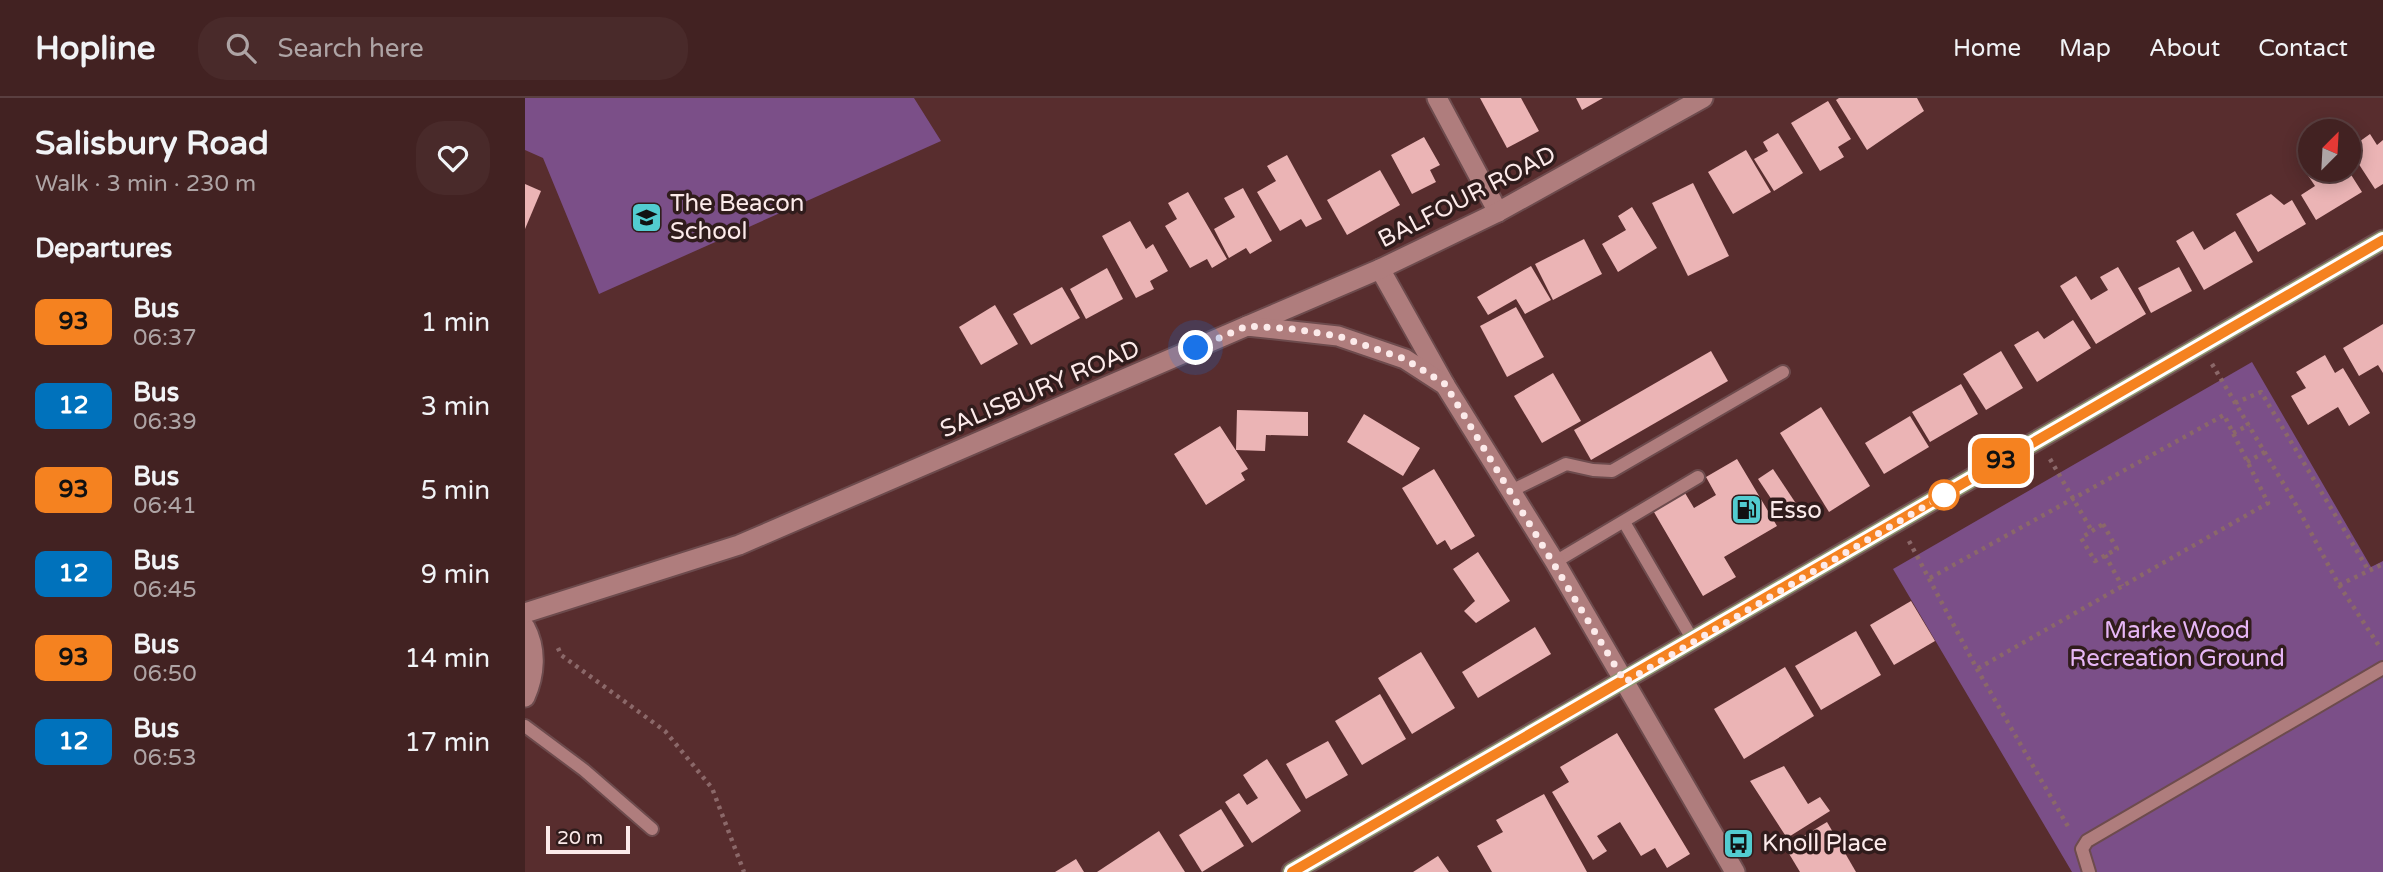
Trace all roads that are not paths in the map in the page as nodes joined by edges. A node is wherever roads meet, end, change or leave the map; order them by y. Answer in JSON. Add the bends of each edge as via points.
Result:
{"nodes":[{"id":1,"x":1437,"y":98,"type":"edge"},
{"id":2,"x":1703,"y":98,"type":"edge"},
{"id":3,"x":1498,"y":212,"type":"junction"},
{"id":4,"x":2383,"y":240,"type":"edge"},
{"id":5,"x":1380,"y":269,"type":"junction"},
{"id":6,"x":1247,"y":326,"type":"junction"},
{"id":7,"x":1783,"y":372,"type":"dead end"},
{"id":8,"x":1445,"y":384,"type":"junction"},
{"id":9,"x":1698,"y":477,"type":"dead end"},
{"id":10,"x":1509,"y":492,"type":"junction"},
{"id":11,"x":1624,"y":522,"type":"junction"},
{"id":12,"x":1555,"y":562,"type":"junction"},
{"id":13,"x":525,"y":613,"type":"edge"},
{"id":14,"x":528,"y":633,"type":"edge"},
{"id":15,"x":1694,"y":642,"type":"junction"},
{"id":16,"x":2382,"y":668,"type":"edge"},
{"id":17,"x":1625,"y":682,"type":"junction"},
{"id":18,"x":525,"y":697,"type":"edge"},
{"id":19,"x":525,"y":726,"type":"edge"},
{"id":20,"x":652,"y":830,"type":"dead end"},
{"id":21,"x":1293,"y":872,"type":"edge"},
{"id":22,"x":1735,"y":872,"type":"edge"},
{"id":23,"x":2089,"y":872,"type":"edge"}],
"edges":[{"from":1,"to":3,"type":"street"},
{"from":2,"to":3,"type":"street","name":"BALFOUR ROAD"},
{"from":3,"to":5,"type":"street","name":"BALFOUR ROAD"},
{"from":4,"to":15,"type":"main road"},
{"from":5,"to":6,"type":"street","name":"BALFOUR ROAD"},
{"from":5,"to":8,"type":"street"},
{"from":6,"to":8,"type":"street","name":"SALISBURY ROAD","via":[[1338,336],[1405,359]]},
{"from":6,"to":13,"type":"street","name":"SALISBURY ROAD","via":[[739,545]]},
{"from":7,"to":10,"type":"lane","via":[[1612,471],[1566,464]]},
{"from":8,"to":10,"type":"street","name":"SALISBURY ROAD"},
{"from":9,"to":11,"type":"lane"},
{"from":10,"to":12,"type":"street","name":"SALISBURY ROAD"},
{"from":11,"to":12,"type":"lane"},
{"from":11,"to":15,"type":"lane"},
{"from":12,"to":17,"type":"street","name":"SALISBURY ROAD"},
{"from":14,"to":18,"type":"street","via":[[534,678]]},
{"from":15,"to":17,"type":"main road"},
{"from":16,"to":23,"type":"lane","via":[[2087,841],[2082,849]]},
{"from":17,"to":21,"type":"main road"},
{"from":17,"to":22,"type":"street","name":"SALISBURY ROAD"},
{"from":19,"to":20,"type":"lane","via":[[585,770]]}]}
